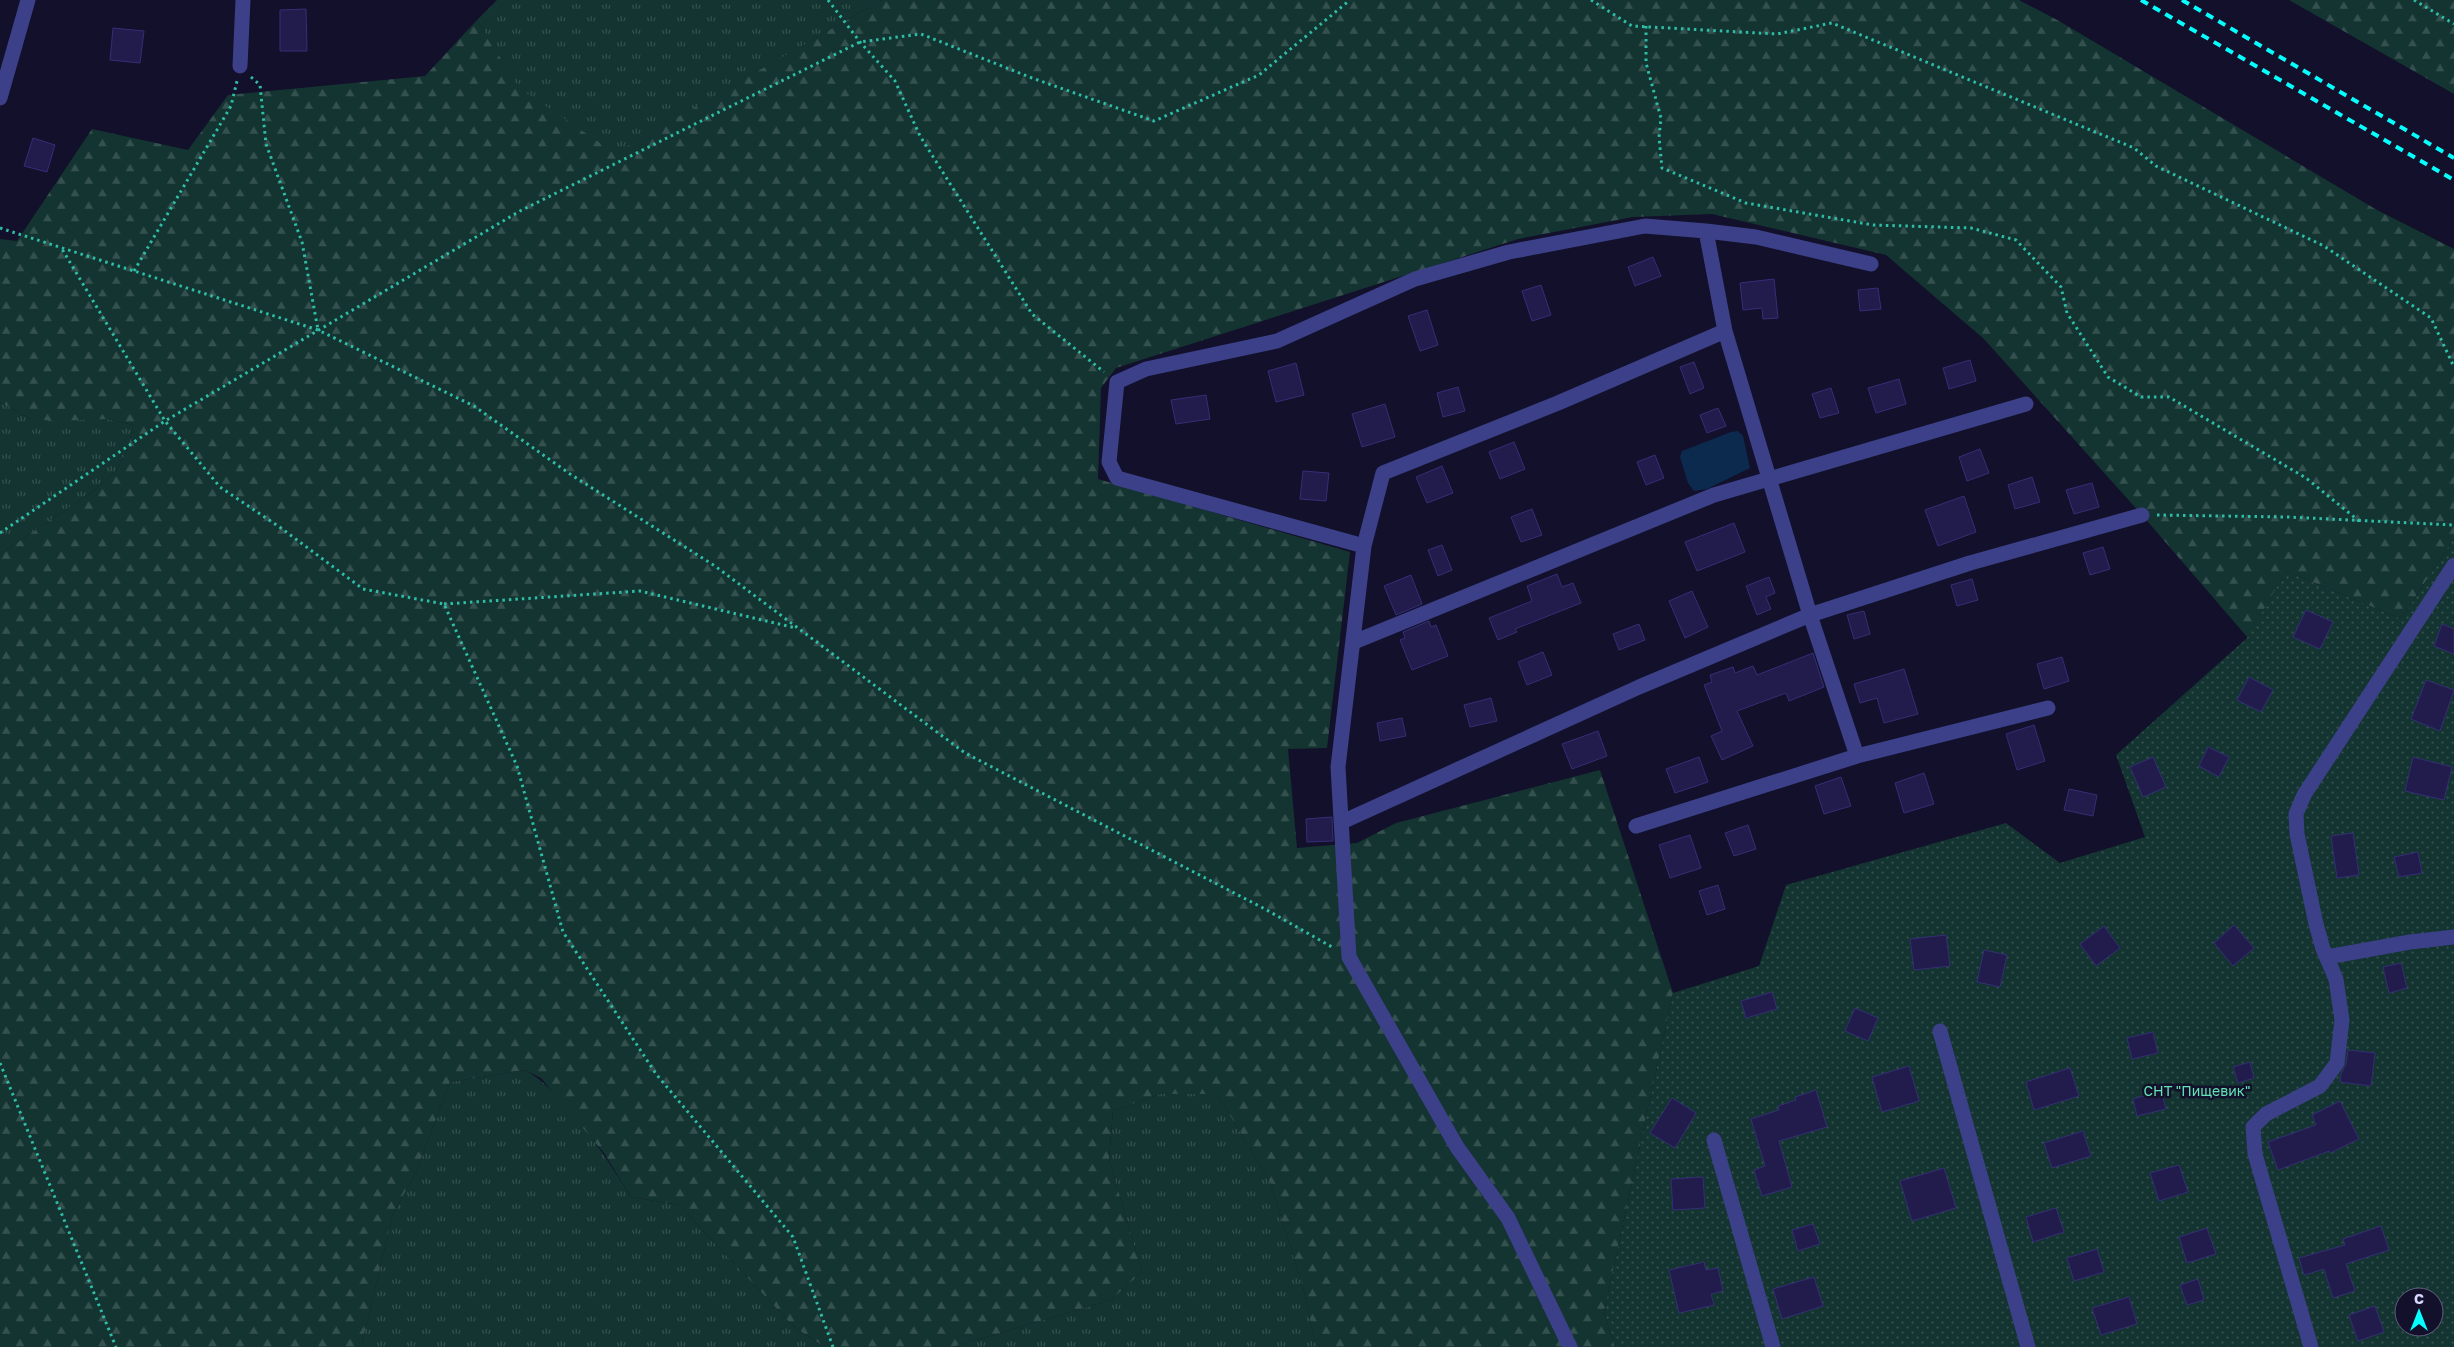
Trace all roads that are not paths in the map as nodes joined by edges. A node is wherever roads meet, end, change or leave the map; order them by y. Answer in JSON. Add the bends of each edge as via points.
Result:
{"nodes":[{"id":1,"x":28,"y":0,"type":"edge"},
{"id":2,"x":242,"y":0,"type":"edge"},
{"id":3,"x":240,"y":66,"type":"road end"},
{"id":4,"x":0,"y":98,"type":"edge"},
{"id":5,"x":1706,"y":232,"type":"junction"},
{"id":6,"x":1871,"y":264,"type":"dead end"},
{"id":7,"x":1725,"y":331,"type":"junction"},
{"id":8,"x":2026,"y":404,"type":"dead end"},
{"id":9,"x":1768,"y":478,"type":"junction"},
{"id":10,"x":2142,"y":514,"type":"road end"},
{"id":11,"x":1364,"y":546,"type":"junction"},
{"id":12,"x":2454,"y":565,"type":"edge"},
{"id":13,"x":1810,"y":615,"type":"junction"},
{"id":14,"x":1354,"y":642,"type":"junction"},
{"id":15,"x":2048,"y":708,"type":"dead end"},
{"id":16,"x":1857,"y":756,"type":"junction"},
{"id":17,"x":1342,"y":822,"type":"junction"},
{"id":18,"x":1636,"y":826,"type":"dead end"},
{"id":19,"x":2454,"y":937,"type":"edge"},
{"id":20,"x":2327,"y":957,"type":"junction"},
{"id":21,"x":1940,"y":1031,"type":"dead end"},
{"id":22,"x":1714,"y":1140,"type":"dead end"},
{"id":23,"x":1570,"y":1347,"type":"edge"},
{"id":24,"x":1773,"y":1347,"type":"edge"},
{"id":25,"x":2028,"y":1347,"type":"edge"},
{"id":26,"x":2311,"y":1347,"type":"edge"}],
"edges":[{"from":1,"to":4,"type":"street"},
{"from":2,"to":3,"type":"street"},
{"from":5,"to":6,"type":"street","via":[[1756,237]]},
{"from":5,"to":7,"type":"street"},
{"from":5,"to":11,"type":"street","via":[[1645,226],[1509,252],[1415,280],[1277,342],[1146,369],[1117,382],[1109,462],[1117,478]]},
{"from":7,"to":9,"type":"street"},
{"from":7,"to":11,"type":"street","via":[[1383,473]]},
{"from":8,"to":9,"type":"street"},
{"from":9,"to":13,"type":"street"},
{"from":9,"to":14,"type":"street","via":[[1714,495]]},
{"from":10,"to":13,"type":"street","via":[[1970,563]]},
{"from":11,"to":14,"type":"street"},
{"from":12,"to":20,"type":"street","via":[[2304,795],[2296,814],[2316,924]]},
{"from":13,"to":16,"type":"street"},
{"from":13,"to":17,"type":"street","via":[[1639,687]]},
{"from":14,"to":17,"type":"street","via":[[1338,767]]},
{"from":15,"to":16,"type":"street"},
{"from":16,"to":18,"type":"street"},
{"from":17,"to":23,"type":"street","via":[[1349,957],[1457,1147],[1508,1218]]},
{"from":19,"to":20,"type":"street"},
{"from":20,"to":26,"type":"street","via":[[2336,978],[2342,1020],[2337,1063],[2320,1086],[2266,1114],[2253,1127],[2255,1154]]},
{"from":21,"to":25,"type":"street"},
{"from":22,"to":24,"type":"street"}]}
